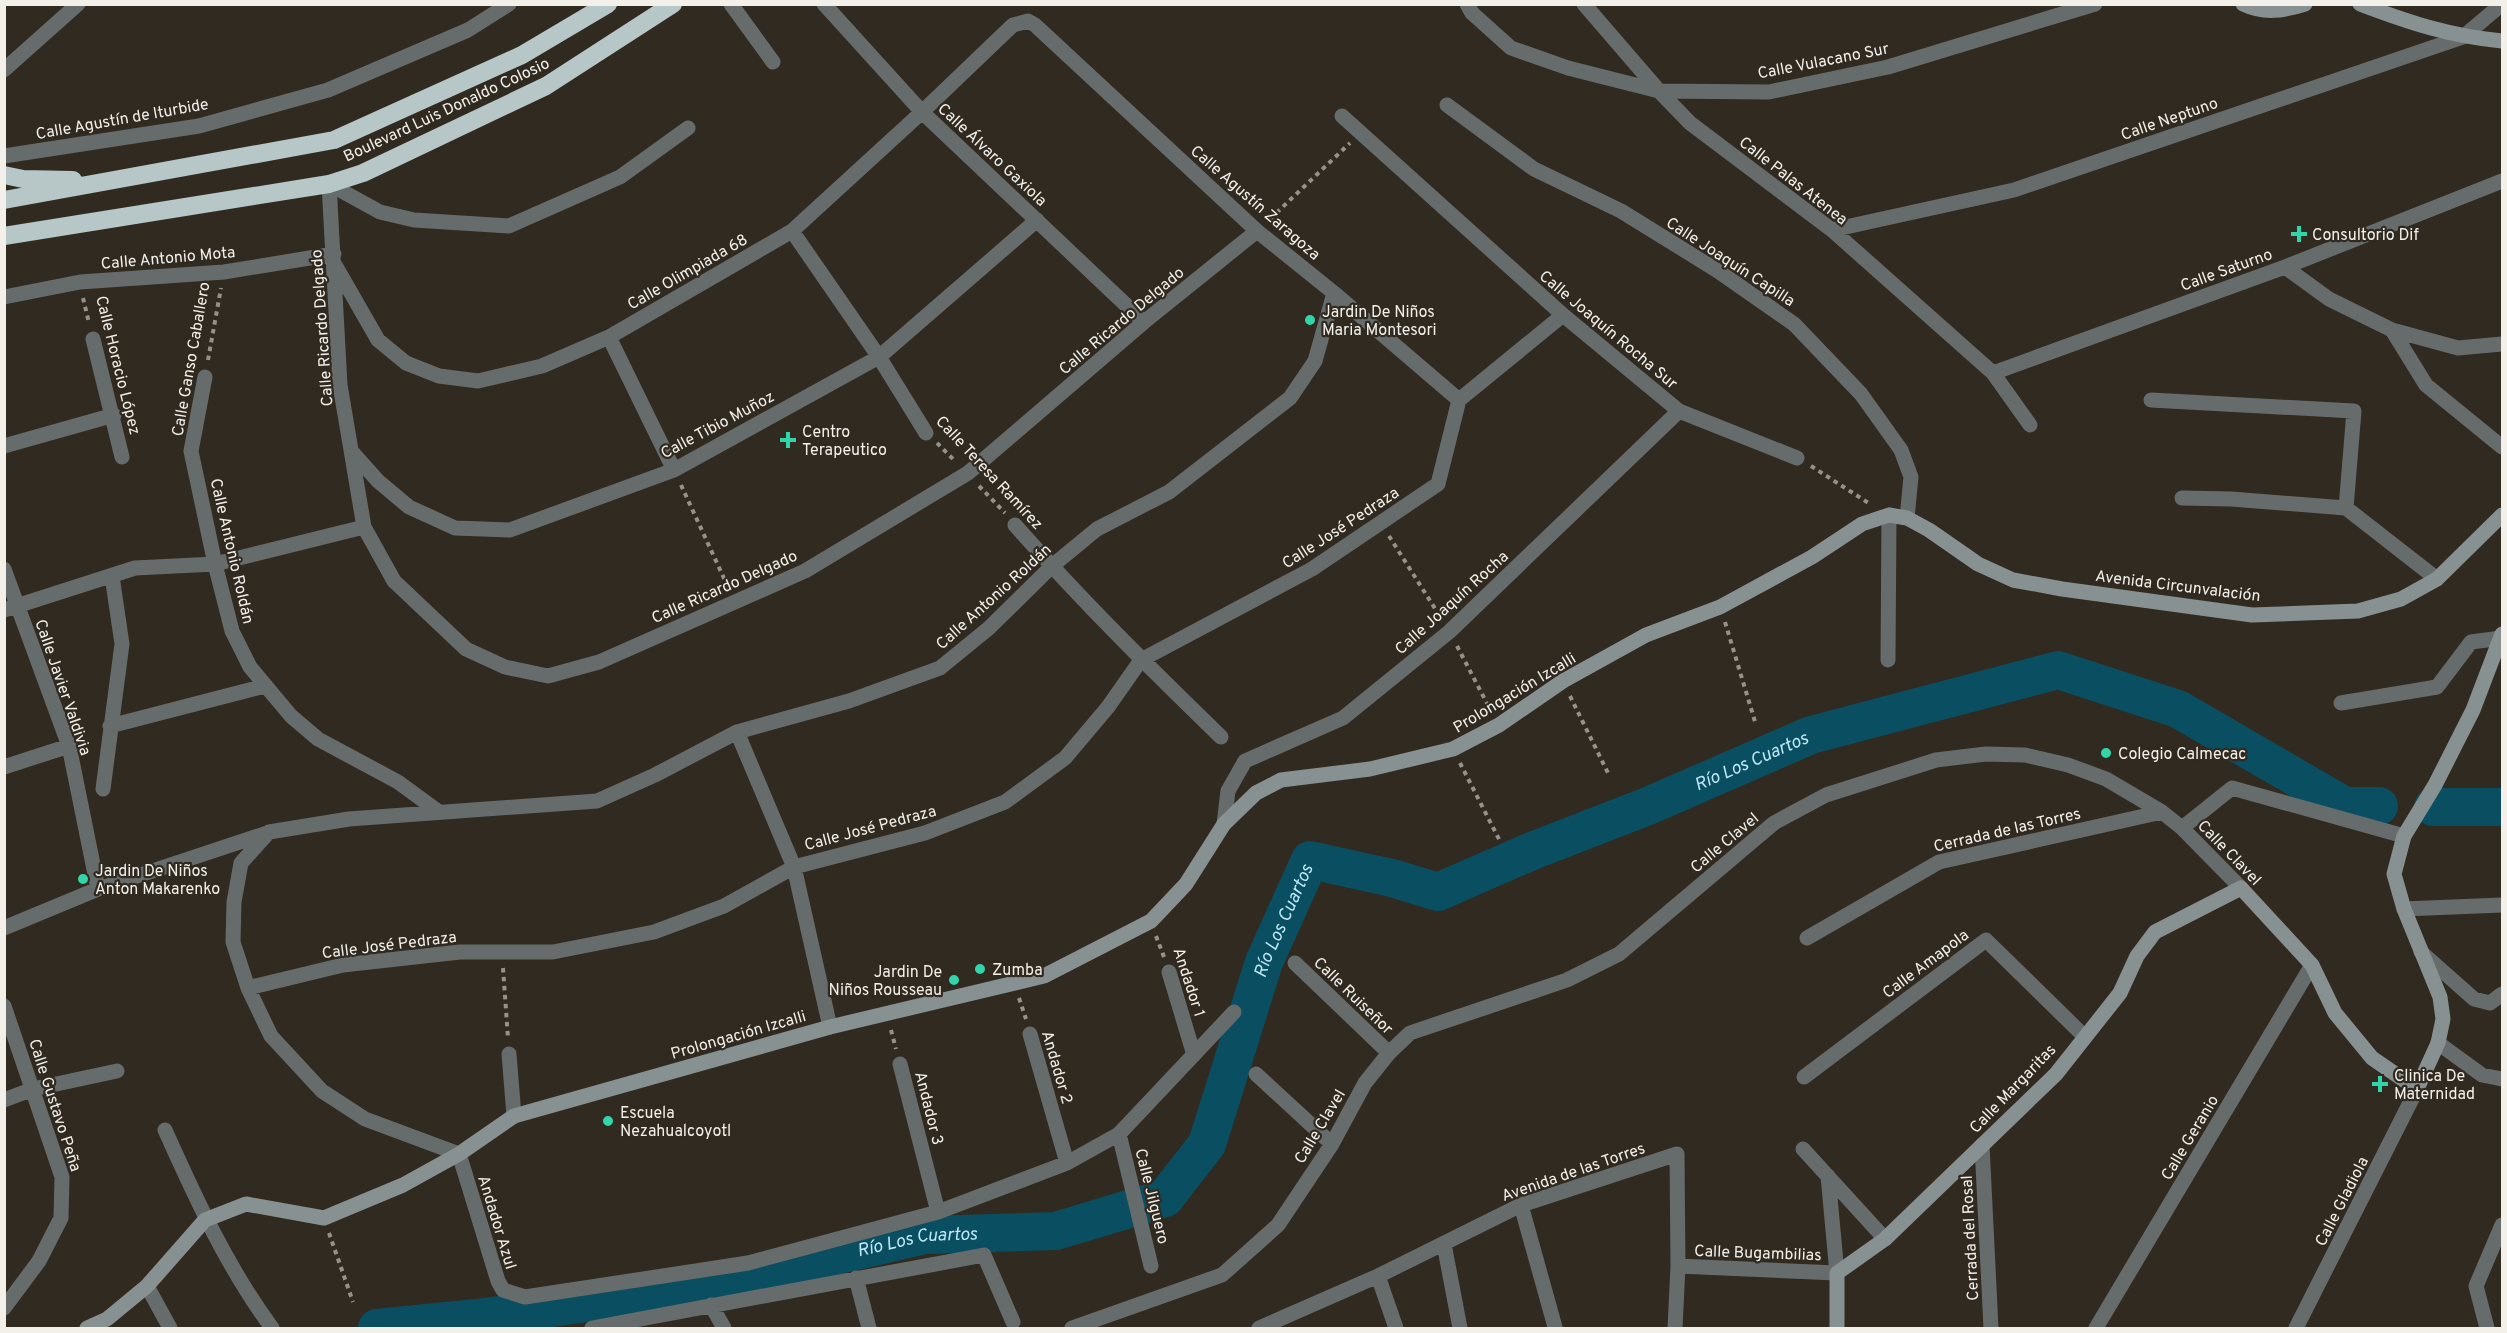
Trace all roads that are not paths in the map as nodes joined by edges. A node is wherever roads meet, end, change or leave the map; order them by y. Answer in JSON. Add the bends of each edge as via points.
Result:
{"nodes":[{"id":1,"x":509,"y":4,"type":"edge"},
{"id":2,"x":609,"y":4,"type":"edge"},
{"id":3,"x":673,"y":4,"type":"edge"},
{"id":4,"x":731,"y":4,"type":"edge"},
{"id":5,"x":824,"y":4,"type":"edge"},
{"id":6,"x":1467,"y":4,"type":"edge"},
{"id":7,"x":1584,"y":4,"type":"edge"},
{"id":8,"x":2095,"y":4,"type":"edge"},
{"id":9,"x":2242,"y":4,"type":"edge"},
{"id":10,"x":2305,"y":4,"type":"edge"},
{"id":11,"x":2360,"y":4,"type":"edge"},
{"id":12,"x":2502,"y":4,"type":"edge"},
{"id":13,"x":79,"y":5,"type":"edge"},
{"id":14,"x":1035,"y":25,"type":"joint"},
{"id":15,"x":2463,"y":37,"type":"junction"},
{"id":16,"x":2502,"y":41,"type":"edge"},
{"id":17,"x":773,"y":62,"type":"dead end"},
{"id":18,"x":4,"y":70,"type":"edge"},
{"id":19,"x":1659,"y":92,"type":"junction"},
{"id":20,"x":1447,"y":105,"type":"dead end"},
{"id":21,"x":922,"y":112,"type":"junction"},
{"id":22,"x":1342,"y":116,"type":"dead end"},
{"id":23,"x":688,"y":128,"type":"dead end"},
{"id":24,"x":4,"y":156,"type":"edge"},
{"id":25,"x":4,"y":175,"type":"edge"},
{"id":26,"x":117,"y":180,"type":"junction"},
{"id":27,"x":2502,"y":181,"type":"edge"},
{"id":28,"x":329,"y":184,"type":"junction"},
{"id":29,"x":4,"y":200,"type":"edge"},
{"id":30,"x":1037,"y":220,"type":"junction"},
{"id":31,"x":1832,"y":230,"type":"junction"},
{"id":32,"x":792,"y":231,"type":"junction"},
{"id":33,"x":1257,"y":231,"type":"junction"},
{"id":34,"x":4,"y":236,"type":"edge"},
{"id":35,"x":334,"y":259,"type":"junction"},
{"id":36,"x":2285,"y":267,"type":"junction"},
{"id":37,"x":1334,"y":293,"type":"junction"},
{"id":38,"x":4,"y":297,"type":"edge"},
{"id":39,"x":1563,"y":315,"type":"junction"},
{"id":40,"x":1144,"y":322,"type":"junction"},
{"id":41,"x":2392,"y":330,"type":"junction"},
{"id":42,"x":609,"y":337,"type":"junction"},
{"id":43,"x":93,"y":339,"type":"road end"},
{"id":44,"x":2502,"y":344,"type":"edge"},
{"id":45,"x":879,"y":357,"type":"junction"},
{"id":46,"x":1993,"y":373,"type":"junction"},
{"id":47,"x":205,"y":377,"type":"road end"},
{"id":48,"x":1459,"y":400,"type":"junction"},
{"id":49,"x":2151,"y":400,"type":"dead end"},
{"id":50,"x":1679,"y":411,"type":"junction"},
{"id":51,"x":114,"y":415,"type":"junction"},
{"id":52,"x":2030,"y":425,"type":"dead end"},
{"id":53,"x":926,"y":433,"type":"road end"},
{"id":54,"x":4,"y":446,"type":"edge"},
{"id":55,"x":2502,"y":447,"type":"edge"},
{"id":56,"x":191,"y":451,"type":"joint"},
{"id":57,"x":352,"y":452,"type":"junction"},
{"id":58,"x":122,"y":457,"type":"dead end"},
{"id":59,"x":1797,"y":458,"type":"road end"},
{"id":60,"x":674,"y":470,"type":"junction"},
{"id":61,"x":2182,"y":498,"type":"dead end"},
{"id":62,"x":2346,"y":508,"type":"junction"},
{"id":63,"x":1889,"y":515,"type":"junction"},
{"id":64,"x":2502,"y":515,"type":"edge"},
{"id":65,"x":1907,"y":518,"type":"junction"},
{"id":66,"x":1015,"y":525,"type":"road end"},
{"id":67,"x":364,"y":527,"type":"junction"},
{"id":68,"x":215,"y":564,"type":"junction"},
{"id":69,"x":1052,"y":567,"type":"junction"},
{"id":70,"x":4,"y":569,"type":"edge"},
{"id":71,"x":112,"y":576,"type":"junction"},
{"id":72,"x":2438,"y":579,"type":"junction"},
{"id":73,"x":11,"y":608,"type":"edge"},
{"id":74,"x":2502,"y":636,"type":"edge"},
{"id":75,"x":1141,"y":660,"type":"junction"},
{"id":76,"x":1888,"y":660,"type":"dead end"},
{"id":77,"x":265,"y":686,"type":"junction"},
{"id":78,"x":2341,"y":703,"type":"dead end"},
{"id":79,"x":110,"y":726,"type":"junction"},
{"id":80,"x":737,"y":732,"type":"junction"},
{"id":81,"x":1221,"y":737,"type":"dead end"},
{"id":82,"x":69,"y":746,"type":"junction"},
{"id":83,"x":4,"y":767,"type":"edge"},
{"id":84,"x":103,"y":789,"type":"dead end"},
{"id":85,"x":439,"y":812,"type":"junction"},
{"id":86,"x":2162,"y":812,"type":"junction"},
{"id":87,"x":1224,"y":824,"type":"junction"},
{"id":88,"x":2182,"y":828,"type":"junction"},
{"id":89,"x":269,"y":832,"type":"junction"},
{"id":90,"x":2404,"y":836,"type":"junction"},
{"id":91,"x":795,"y":867,"type":"junction"},
{"id":92,"x":2241,"y":888,"type":"junction"},
{"id":93,"x":98,"y":889,"type":"junction"},
{"id":94,"x":2502,"y":905,"type":"edge"},
{"id":95,"x":2404,"y":909,"type":"junction"},
{"id":96,"x":4,"y":928,"type":"edge"},
{"id":97,"x":1807,"y":938,"type":"dead end"},
{"id":98,"x":2421,"y":952,"type":"junction"},
{"id":99,"x":1295,"y":963,"type":"dead end"},
{"id":100,"x":2312,"y":965,"type":"junction"},
{"id":101,"x":1169,"y":972,"type":"road end"},
{"id":102,"x":248,"y":988,"type":"junction"},
{"id":103,"x":2502,"y":994,"type":"edge"},
{"id":104,"x":4,"y":1006,"type":"edge"},
{"id":105,"x":1234,"y":1012,"type":"dead end"},
{"id":106,"x":830,"y":1027,"type":"junction"},
{"id":107,"x":1030,"y":1034,"type":"road end"},
{"id":108,"x":2085,"y":1037,"type":"junction"},
{"id":109,"x":2438,"y":1043,"type":"junction"},
{"id":110,"x":1389,"y":1053,"type":"junction"},
{"id":111,"x":509,"y":1054,"type":"road end"},
{"id":112,"x":1194,"y":1055,"type":"junction"},
{"id":113,"x":900,"y":1064,"type":"road end"},
{"id":114,"x":117,"y":1071,"type":"dead end"},
{"id":115,"x":1256,"y":1074,"type":"dead end"},
{"id":116,"x":1804,"y":1077,"type":"dead end"},
{"id":117,"x":2502,"y":1079,"type":"edge"},
{"id":118,"x":33,"y":1089,"type":"junction"},
{"id":119,"x":2417,"y":1089,"type":"junction"},
{"id":120,"x":4,"y":1100,"type":"edge"},
{"id":121,"x":514,"y":1116,"type":"junction"},
{"id":122,"x":165,"y":1130,"type":"dead end"},
{"id":123,"x":1119,"y":1134,"type":"junction"},
{"id":124,"x":1332,"y":1144,"type":"junction"},
{"id":125,"x":1982,"y":1145,"type":"junction"},
{"id":126,"x":1803,"y":1149,"type":"dead end"},
{"id":127,"x":459,"y":1154,"type":"junction"},
{"id":128,"x":1067,"y":1162,"type":"junction"},
{"id":129,"x":1828,"y":1176,"type":"junction"},
{"id":130,"x":1521,"y":1205,"type":"junction"},
{"id":131,"x":939,"y":1212,"type":"junction"},
{"id":132,"x":206,"y":1220,"type":"junction"},
{"id":133,"x":2502,"y":1225,"type":"edge"},
{"id":134,"x":1885,"y":1239,"type":"junction"},
{"id":135,"x":1444,"y":1244,"type":"junction"},
{"id":136,"x":1151,"y":1266,"type":"dead end"},
{"id":137,"x":1678,"y":1266,"type":"junction"},
{"id":138,"x":1837,"y":1273,"type":"junction"},
{"id":139,"x":1378,"y":1276,"type":"junction"},
{"id":140,"x":856,"y":1278,"type":"junction"},
{"id":141,"x":147,"y":1286,"type":"junction"},
{"id":142,"x":711,"y":1305,"type":"junction"},
{"id":143,"x":4,"y":1308,"type":"edge"},
{"id":144,"x":1013,"y":1323,"type":"dead end"},
{"id":145,"x":1555,"y":1327,"type":"dead end"},
{"id":146,"x":87,"y":1329,"type":"edge"},
{"id":147,"x":171,"y":1329,"type":"edge"},
{"id":148,"x":272,"y":1329,"type":"edge"},
{"id":149,"x":592,"y":1329,"type":"edge"},
{"id":150,"x":724,"y":1329,"type":"edge"},
{"id":151,"x":870,"y":1329,"type":"edge"},
{"id":152,"x":1072,"y":1329,"type":"edge"},
{"id":153,"x":1259,"y":1329,"type":"edge"},
{"id":154,"x":1396,"y":1329,"type":"edge"},
{"id":155,"x":1460,"y":1329,"type":"edge"},
{"id":156,"x":1675,"y":1329,"type":"edge"},
{"id":157,"x":1837,"y":1329,"type":"edge"},
{"id":158,"x":1991,"y":1329,"type":"edge"},
{"id":159,"x":2096,"y":1329,"type":"edge"},
{"id":160,"x":2296,"y":1329,"type":"edge"},
{"id":161,"x":2487,"y":1329,"type":"edge"}],
"edges":[{"from":1,"to":24,"type":"street","name":"Calle Agustín de Iturbide","via":[[468,30],[328,90],[199,126]]},
{"from":2,"to":26,"type":"highway","name":"Boulevard Luis Donaldo Colosio","via":[[522,55],[334,140]]},
{"from":3,"to":28,"type":"highway","name":"Boulevard Luis Donaldo Colosio","via":[[546,86],[363,173]]},
{"from":4,"to":17,"type":"street"},
{"from":5,"to":21,"type":"street","name":"Calle Álvaro Gaxiola"},
{"from":6,"to":19,"type":"street","name":"Calle Vulacano Sur","via":[[1511,48]]},
{"from":7,"to":19,"type":"street","name":"Calle Palas Atenea"},
{"from":8,"to":19,"type":"street","name":"Calle Vulacano Sur","via":[[1888,67],[1769,92]]},
{"from":9,"to":10,"type":"street","via":[[2276,12]]},
{"from":11,"to":15,"type":"street","via":[[2411,24]]},
{"from":12,"to":15,"type":"street","name":"Calle Neptuno"},
{"from":13,"to":18,"type":"street"},
{"from":14,"to":21,"type":"street","name":"Calle Olimpiada 68","via":[[1028,21],[1012,25]]},
{"from":14,"to":33,"type":"street","name":"Calle Agustín Zaragoza"},
{"from":15,"to":16,"type":"street"},
{"from":15,"to":31,"type":"street","name":"Calle Neptuno","via":[[2014,190]]},
{"from":19,"to":31,"type":"street","name":"Calle Palas Atenea","via":[[1690,123]]},
{"from":20,"to":65,"type":"street","name":"Calle Joaquín Capilla","via":[[1534,169],[1620,211],[1718,271],[1794,324],[1861,394],[1901,450],[1911,477]]},
{"from":21,"to":30,"type":"street","name":"Calle Álvaro Gaxiola"},
{"from":21,"to":32,"type":"street","name":"Calle Olimpiada 68"},
{"from":22,"to":39,"type":"street","name":"Calle Joaquín Rocha Sur"},
{"from":23,"to":28,"type":"street","via":[[620,177],[509,226],[414,220],[380,212]]},
{"from":25,"to":26,"type":"highway","via":[[23,179]]},
{"from":26,"to":29,"type":"highway","name":"Boulevard Luis Donaldo Colosio"},
{"from":27,"to":36,"type":"street","name":"Calle Saturno"},
{"from":28,"to":34,"type":"highway","name":"Boulevard Luis Donaldo Colosio"},
{"from":28,"to":35,"type":"street","name":"Calle Ricardo Delgado"},
{"from":30,"to":40,"type":"street","name":"Calle Álvaro Gaxiola"},
{"from":30,"to":45,"type":"street","name":"Calle Tibio Muñoz"},
{"from":31,"to":46,"type":"street","name":"Calle Palas Atenea"},
{"from":32,"to":42,"type":"street","name":"Calle Olimpiada 68"},
{"from":32,"to":45,"type":"street","name":"Calle Teresa Ramírez"},
{"from":33,"to":37,"type":"street","name":"Calle Agustín Zaragoza"},
{"from":33,"to":40,"type":"street","name":"Calle Ricardo Delgado"},
{"from":35,"to":38,"type":"street","name":"Calle Antonio Mota","via":[[224,272],[80,282]]},
{"from":35,"to":42,"type":"street","name":"Calle Olimpiada 68","via":[[378,340],[406,363],[439,376],[478,381],[542,366]]},
{"from":35,"to":57,"type":"street","name":"Calle Ricardo Delgado","via":[[340,385]]},
{"from":36,"to":41,"type":"street","via":[[2329,298]]},
{"from":36,"to":46,"type":"street","name":"Calle Saturno"},
{"from":37,"to":48,"type":"street","name":"Calle Agustín Zaragoza"},
{"from":37,"to":69,"type":"street","name":"Calle Antonio Roldán","via":[[1315,361],[1290,398],[1169,492],[1097,529]]},
{"from":39,"to":48,"type":"street"},
{"from":39,"to":50,"type":"street","name":"Calle Joaquín Rocha Sur"},
{"from":40,"to":67,"type":"street","name":"Calle Ricardo Delgado","via":[[968,473],[805,571],[599,662],[548,676],[505,667],[466,649],[394,581]]},
{"from":41,"to":44,"type":"street","via":[[2458,348]]},
{"from":41,"to":55,"type":"street","via":[[2426,385]]},
{"from":42,"to":60,"type":"street"},
{"from":43,"to":51,"type":"street","name":"Calle Horacio López"},
{"from":45,"to":53,"type":"street","name":"Calle Teresa Ramírez"},
{"from":45,"to":60,"type":"street","name":"Calle Tibio Muñoz"},
{"from":46,"to":52,"type":"street","name":"Calle Palas Atenea"},
{"from":47,"to":56,"type":"street","name":"Calle Ganso Caballero"},
{"from":48,"to":75,"type":"street","name":"Calle José Pedraza","via":[[1438,484],[1312,569]]},
{"from":49,"to":62,"type":"street","via":[[2354,411]]},
{"from":50,"to":59,"type":"street","name":"Calle Joaquín Rocha Sur"},
{"from":50,"to":87,"type":"street","name":"Calle Joaquín Rocha","via":[[1449,632],[1343,718],[1245,761],[1228,791]]},
{"from":51,"to":54,"type":"street"},
{"from":51,"to":58,"type":"street","name":"Calle Horacio López"},
{"from":56,"to":68,"type":"street","name":"Calle Antonio Roldán"},
{"from":57,"to":60,"type":"street","name":"Calle Tibio Muñoz","via":[[409,507],[455,528],[510,530]]},
{"from":57,"to":67,"type":"street","name":"Calle Ricardo Delgado"},
{"from":61,"to":62,"type":"street"},
{"from":62,"to":72,"type":"street"},
{"from":63,"to":65,"type":"street","name":"Prolongación Izcalli"},
{"from":63,"to":76,"type":"street"},
{"from":63,"to":87,"type":"street","name":"Prolongación Izcalli","via":[[1862,524],[1812,557],[1720,607],[1646,634],[1453,749],[1370,770],[1281,780],[1256,793]]},
{"from":64,"to":72,"type":"street","name":"Avenida Circunvalación"},
{"from":65,"to":72,"type":"street","name":"Avenida Circunvalación","via":[[1978,564],[2013,580],[2252,615],[2358,611],[2401,599]]},
{"from":66,"to":69,"type":"street","name":"Calle Teresa Ramírez"},
{"from":67,"to":68,"type":"street"},
{"from":68,"to":71,"type":"street","via":[[135,568]]},
{"from":68,"to":77,"type":"street","name":"Calle Antonio Roldán","via":[[232,631],[250,667]]},
{"from":69,"to":75,"type":"street","name":"Calle Teresa Ramírez"},
{"from":69,"to":80,"type":"street","name":"Calle Antonio Roldán","via":[[989,628],[940,668],[849,701]]},
{"from":70,"to":73,"type":"street","name":"Calle Javier Valdivia"},
{"from":71,"to":73,"type":"street"},
{"from":71,"to":79,"type":"street","via":[[122,644]]},
{"from":73,"to":82,"type":"street","name":"Calle Javier Valdivia"},
{"from":74,"to":78,"type":"street","via":[[2471,642],[2437,687]]},
{"from":74,"to":90,"type":"street","via":[[2473,710]]},
{"from":75,"to":81,"type":"street","name":"Calle Teresa Ramírez"},
{"from":75,"to":91,"type":"street","name":"Calle José Pedraza","via":[[1065,758],[1005,802],[925,833]]},
{"from":77,"to":79,"type":"street"},
{"from":77,"to":85,"type":"street","name":"Calle Antonio Roldán","via":[[318,740],[398,782]]},
{"from":79,"to":84,"type":"street"},
{"from":80,"to":85,"type":"street","name":"Calle Antonio Roldán","via":[[597,801]]},
{"from":80,"to":91,"type":"street"},
{"from":82,"to":83,"type":"street"},
{"from":82,"to":93,"type":"street","name":"Calle Javier Valdivia"},
{"from":85,"to":89,"type":"street","name":"Calle Antonio Roldán","via":[[349,819]]},
{"from":86,"to":88,"type":"street","name":"Calle Clavel"},
{"from":86,"to":97,"type":"street","name":"Cerrada de las Torres","via":[[1939,862]]},
{"from":86,"to":110,"type":"street","name":"Calle Clavel","via":[[2106,779],[2025,755],[1986,754],[1936,760],[1826,795],[1774,824],[1618,954],[1567,980],[1410,1033]]},
{"from":87,"to":106,"type":"street","name":"Prolongación Izcalli","via":[[1186,884],[1151,921],[1044,976]]},
{"from":88,"to":90,"type":"street","via":[[2232,788]]},
{"from":88,"to":92,"type":"street","name":"Calle Clavel"},
{"from":89,"to":93,"type":"street","name":"Calle Antonio Roldán"},
{"from":89,"to":102,"type":"street","via":[[241,863],[234,902],[233,942]]},
{"from":90,"to":95,"type":"street","via":[[2394,874]]},
{"from":91,"to":102,"type":"street","name":"Calle José Pedraza","via":[[724,906],[654,932],[553,952],[460,952],[343,965]]},
{"from":91,"to":106,"type":"street"},
{"from":92,"to":100,"type":"street","name":"Calle Clavel"},
{"from":92,"to":108,"type":"street","name":"Calle Margaritas","via":[[2155,932],[2137,956],[2120,993]]},
{"from":93,"to":96,"type":"street","name":"Calle Antonio Roldán"},
{"from":94,"to":95,"type":"street"},
{"from":95,"to":98,"type":"street"},
{"from":98,"to":103,"type":"street","via":[[2474,999],[2490,1003]]},
{"from":98,"to":109,"type":"street","via":[[2440,997],[2443,1019]]},
{"from":99,"to":110,"type":"street","name":"Calle Ruiseñor"},
{"from":100,"to":119,"type":"street","name":"Calle Clavel","via":[[2335,1013],[2372,1058]]},
{"from":100,"to":159,"type":"street","name":"Calle Geranio"},
{"from":101,"to":112,"type":"street","name":"Andador 1"},
{"from":102,"to":127,"type":"street","via":[[271,1036],[322,1091],[365,1119]]},
{"from":104,"to":118,"type":"street","name":"Calle Gustavo Peña"},
{"from":105,"to":112,"type":"street"},
{"from":106,"to":121,"type":"street","name":"Prolongación Izcalli"},
{"from":107,"to":128,"type":"street","name":"Andador 2"},
{"from":108,"to":116,"type":"street","name":"Calle Amapola","via":[[1986,940]]},
{"from":108,"to":125,"type":"street","name":"Calle Margaritas","via":[[2056,1074]]},
{"from":109,"to":117,"type":"street","via":[[2482,1075]]},
{"from":109,"to":119,"type":"street"},
{"from":110,"to":124,"type":"street","name":"Calle Clavel","via":[[1365,1083]]},
{"from":111,"to":121,"type":"street"},
{"from":112,"to":123,"type":"street"},
{"from":113,"to":131,"type":"street","name":"Andador 3"},
{"from":114,"to":118,"type":"street"},
{"from":115,"to":124,"type":"street"},
{"from":118,"to":120,"type":"street"},
{"from":118,"to":143,"type":"street","name":"Calle Gustavo Peña","via":[[62,1177],[62,1218],[39,1261]]},
{"from":119,"to":160,"type":"street","name":"Calle Gladiola"},
{"from":121,"to":127,"type":"street","name":"Prolongación Izcalli"},
{"from":122,"to":132,"type":"street"},
{"from":123,"to":128,"type":"street"},
{"from":123,"to":136,"type":"street","name":"Calle Jilguero"},
{"from":124,"to":152,"type":"street","name":"Calle Clavel","via":[[1278,1225],[1222,1275]]},
{"from":125,"to":134,"type":"street","name":"Calle Margaritas"},
{"from":125,"to":158,"type":"street","name":"Cerrada del Rosal"},
{"from":126,"to":129,"type":"street"},
{"from":127,"to":131,"type":"street","name":"Andador Azul","via":[[498,1281],[503,1290],[525,1297],[748,1263]]},
{"from":127,"to":132,"type":"street","name":"Prolongación Izcalli","via":[[403,1185],[324,1218],[246,1204]]},
{"from":128,"to":131,"type":"street"},
{"from":129,"to":134,"type":"street"},
{"from":129,"to":138,"type":"street"},
{"from":130,"to":135,"type":"street","name":"Avenida de las Torres"},
{"from":130,"to":137,"type":"street","name":"Avenida de las Torres","via":[[1677,1154]]},
{"from":130,"to":145,"type":"street"},
{"from":132,"to":141,"type":"street","name":"Prolongación Izcalli"},
{"from":132,"to":148,"type":"street"},
{"from":133,"to":161,"type":"street","via":[[2476,1287]]},
{"from":134,"to":138,"type":"street","name":"Calle Margaritas"},
{"from":135,"to":139,"type":"street","name":"Avenida de las Torres"},
{"from":135,"to":155,"type":"street"},
{"from":137,"to":138,"type":"street","name":"Calle Bugambilias"},
{"from":137,"to":156,"type":"street","name":"Avenida de las Torres"},
{"from":138,"to":157,"type":"street"},
{"from":139,"to":153,"type":"street","name":"Avenida de las Torres"},
{"from":139,"to":154,"type":"street"},
{"from":140,"to":142,"type":"street"},
{"from":140,"to":144,"type":"street","via":[[984,1255]]},
{"from":140,"to":151,"type":"street"},
{"from":141,"to":146,"type":"street","name":"Prolongación Izcalli","via":[[107,1319]]},
{"from":141,"to":147,"type":"street"},
{"from":142,"to":149,"type":"street"},
{"from":142,"to":150,"type":"street"}]}
